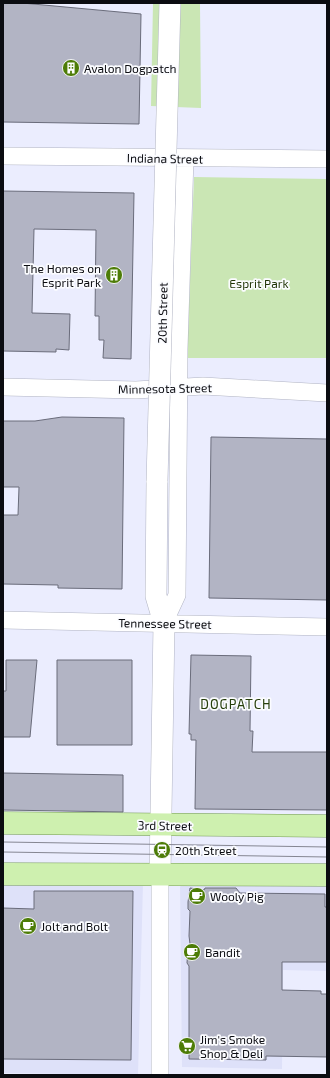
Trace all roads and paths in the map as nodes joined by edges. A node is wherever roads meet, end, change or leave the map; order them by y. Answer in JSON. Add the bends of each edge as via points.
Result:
{"nodes":[{"id":1,"x":170,"y":3,"type":"edge"},
{"id":2,"x":3,"y":156,"type":"edge"},
{"id":3,"x":185,"y":158,"type":"junction"},
{"id":4,"x":327,"y":159,"type":"edge"},
{"id":5,"x":3,"y":387,"type":"edge"},
{"id":6,"x":179,"y":387,"type":"junction"},
{"id":7,"x":327,"y":393,"type":"edge"},
{"id":8,"x":3,"y":620,"type":"edge"},
{"id":9,"x":164,"y":623,"type":"junction"},
{"id":10,"x":327,"y":627,"type":"edge"},
{"id":11,"x":3,"y":823,"type":"edge"},
{"id":12,"x":161,"y":824,"type":"junction"},
{"id":13,"x":327,"y":826,"type":"edge"},
{"id":14,"x":3,"y":874,"type":"edge"},
{"id":15,"x":160,"y":875,"type":"junction"},
{"id":16,"x":327,"y":875,"type":"edge"},
{"id":17,"x":160,"y":1075,"type":"edge"}],
"edges":[{"from":1,"to":9,"type":"street","name":"20th Street","bridge":true,"via":[[157,481],[156,596]]},
{"from":2,"to":3,"type":"street","name":"Indiana Street"},
{"from":3,"to":4,"type":"street","name":"Indiana Street"},
{"from":3,"to":6,"type":"street","name":"20th Street"},
{"from":5,"to":6,"type":"street","name":"Minnesota Street","via":[[136,390]]},
{"from":6,"to":7,"type":"street","name":"Minnesota Street"},
{"from":6,"to":9,"type":"street","name":"20th Street","via":[[177,595]]},
{"from":8,"to":9,"type":"street","name":"Tennessee Street"},
{"from":9,"to":10,"type":"street","name":"Tennessee Street"},
{"from":9,"to":12,"type":"street","name":"20th Street"},
{"from":11,"to":12,"type":"main road","name":"3rd Street"},
{"from":12,"to":13,"type":"main road","name":"3rd Street"},
{"from":12,"to":15,"type":"street","name":"20th Street"},
{"from":14,"to":15,"type":"main road"},
{"from":15,"to":16,"type":"main road"},
{"from":15,"to":17,"type":"street","name":"20th Street"}]}
